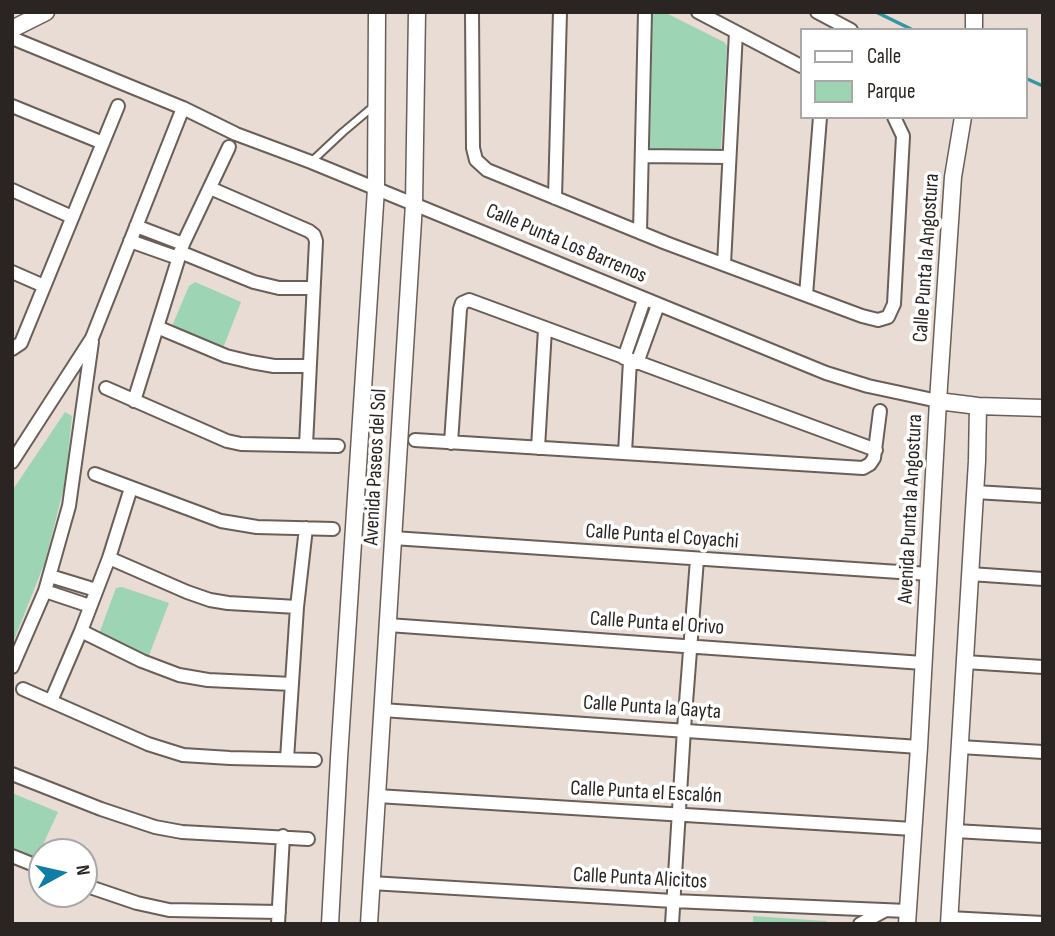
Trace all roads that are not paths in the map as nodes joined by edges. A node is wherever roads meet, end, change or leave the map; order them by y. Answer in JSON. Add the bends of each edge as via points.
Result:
{"nodes":[{"id":1,"x":46,"y":12,"type":"edge"},
{"id":2,"x":377,"y":12,"type":"edge"},
{"id":3,"x":417,"y":12,"type":"edge"},
{"id":4,"x":472,"y":12,"type":"edge"},
{"id":5,"x":560,"y":12,"type":"edge"},
{"id":6,"x":645,"y":12,"type":"edge"},
{"id":7,"x":698,"y":12,"type":"edge"},
{"id":8,"x":817,"y":12,"type":"edge"},
{"id":9,"x":846,"y":28,"type":"edge"},
{"id":10,"x":12,"y":29,"type":"edge"},
{"id":11,"x":736,"y":32,"type":"junction"},
{"id":12,"x":12,"y":38,"type":"edge"},
{"id":13,"x":800,"y":65,"type":"edge"},
{"id":14,"x":377,"y":104,"type":"junction"},
{"id":15,"x":12,"y":106,"type":"edge"},
{"id":16,"x":118,"y":106,"type":"dead end"},
{"id":17,"x":183,"y":108,"type":"junction"},
{"id":18,"x":820,"y":119,"type":"edge"},
{"id":19,"x":895,"y":119,"type":"edge"},
{"id":20,"x":962,"y":119,"type":"edge"},
{"id":21,"x":103,"y":143,"type":"junction"},
{"id":22,"x":229,"y":147,"type":"dead end"},
{"id":23,"x":642,"y":156,"type":"junction"},
{"id":24,"x":729,"y":158,"type":"junction"},
{"id":25,"x":311,"y":162,"type":"junction"},
{"id":26,"x":210,"y":188,"type":"junction"},
{"id":27,"x":376,"y":189,"type":"junction"},
{"id":28,"x":12,"y":190,"type":"edge"},
{"id":29,"x":555,"y":198,"type":"junction"},
{"id":30,"x":414,"y":204,"type":"junction"},
{"id":31,"x":72,"y":217,"type":"junction"},
{"id":32,"x":136,"y":226,"type":"junction"},
{"id":33,"x":640,"y":232,"type":"junction"},
{"id":34,"x":131,"y":241,"type":"junction"},
{"id":35,"x":181,"y":252,"type":"junction"},
{"id":36,"x":724,"y":264,"type":"junction"},
{"id":37,"x":12,"y":272,"type":"edge"},
{"id":38,"x":44,"y":286,"type":"junction"},
{"id":39,"x":313,"y":288,"type":"junction"},
{"id":40,"x":806,"y":295,"type":"junction"},
{"id":41,"x":644,"y":300,"type":"junction"},
{"id":42,"x":658,"y":304,"type":"junction"},
{"id":43,"x":157,"y":327,"type":"junction"},
{"id":44,"x":545,"y":329,"type":"junction"},
{"id":45,"x":92,"y":338,"type":"junction"},
{"id":46,"x":12,"y":349,"type":"edge"},
{"id":47,"x":630,"y":360,"type":"junction"},
{"id":48,"x":309,"y":366,"type":"junction"},
{"id":49,"x":106,"y":388,"type":"dead end"},
{"id":50,"x":134,"y":401,"type":"junction"},
{"id":51,"x":938,"y":401,"type":"junction"},
{"id":52,"x":978,"y":406,"type":"junction"},
{"id":53,"x":1043,"y":408,"type":"edge"},
{"id":54,"x":880,"y":411,"type":"dead end"},
{"id":55,"x":415,"y":440,"type":"dead end"},
{"id":56,"x":451,"y":443,"type":"junction"},
{"id":57,"x":306,"y":445,"type":"junction"},
{"id":58,"x":338,"y":446,"type":"dead end"},
{"id":59,"x":538,"y":448,"type":"junction"},
{"id":60,"x":876,"y":450,"type":"junction"},
{"id":61,"x":625,"y":453,"type":"junction"},
{"id":62,"x":12,"y":462,"type":"edge"},
{"id":63,"x":95,"y":474,"type":"dead end"},
{"id":64,"x":131,"y":488,"type":"junction"},
{"id":65,"x":975,"y":492,"type":"junction"},
{"id":66,"x":1043,"y":496,"type":"edge"},
{"id":67,"x":306,"y":528,"type":"junction"},
{"id":68,"x":333,"y":529,"type":"dead end"},
{"id":69,"x":393,"y":538,"type":"junction"},
{"id":70,"x":109,"y":558,"type":"junction"},
{"id":71,"x":697,"y":559,"type":"junction"},
{"id":72,"x":929,"y":574,"type":"junction"},
{"id":73,"x":970,"y":574,"type":"junction"},
{"id":74,"x":50,"y":576,"type":"junction"},
{"id":75,"x":1043,"y":579,"type":"edge"},
{"id":76,"x":96,"y":590,"type":"junction"},
{"id":77,"x":45,"y":591,"type":"junction"},
{"id":78,"x":90,"y":606,"type":"junction"},
{"id":79,"x":298,"y":607,"type":"junction"},
{"id":80,"x":388,"y":625,"type":"junction"},
{"id":81,"x":81,"y":631,"type":"junction"},
{"id":82,"x":690,"y":646,"type":"junction"},
{"id":83,"x":965,"y":662,"type":"junction"},
{"id":84,"x":923,"y":663,"type":"junction"},
{"id":85,"x":12,"y":667,"type":"edge"},
{"id":86,"x":1043,"y":667,"type":"edge"},
{"id":87,"x":292,"y":684,"type":"junction"},
{"id":88,"x":23,"y":689,"type":"dead end"},
{"id":89,"x":51,"y":701,"type":"junction"},
{"id":90,"x":382,"y":710,"type":"junction"},
{"id":91,"x":684,"y":729,"type":"junction"},
{"id":92,"x":919,"y":747,"type":"junction"},
{"id":93,"x":960,"y":747,"type":"junction"},
{"id":94,"x":1043,"y":752,"type":"edge"},
{"id":95,"x":287,"y":759,"type":"junction"},
{"id":96,"x":315,"y":760,"type":"dead end"},
{"id":97,"x":12,"y":774,"type":"edge"},
{"id":98,"x":377,"y":796,"type":"junction"},
{"id":99,"x":678,"y":814,"type":"junction"},
{"id":100,"x":913,"y":830,"type":"junction"},
{"id":101,"x":955,"y":831,"type":"junction"},
{"id":102,"x":283,"y":836,"type":"junction"},
{"id":103,"x":1043,"y":836,"type":"edge"},
{"id":104,"x":308,"y":839,"type":"dead end"},
{"id":105,"x":371,"y":883,"type":"junction"},
{"id":106,"x":98,"y":889,"type":"edge"},
{"id":107,"x":673,"y":901,"type":"junction"},
{"id":108,"x":884,"y":911,"type":"junction"},
{"id":109,"x":279,"y":918,"type":"edge"},
{"id":110,"x":907,"y":918,"type":"edge"},
{"id":111,"x":949,"y":921,"type":"edge"},
{"id":112,"x":1043,"y":923,"type":"edge"},
{"id":113,"x":330,"y":924,"type":"edge"},
{"id":114,"x":369,"y":924,"type":"edge"},
{"id":115,"x":672,"y":924,"type":"edge"},
{"id":116,"x":860,"y":924,"type":"edge"}],
"edges":[{"from":1,"to":10,"type":"street"},
{"from":2,"to":14,"type":"street","name":"Avenida Paseos del Sol"},
{"from":3,"to":30,"type":"street","name":"Avenida Paseos del Sol"},
{"from":4,"to":29,"type":"street","via":[[476,160],[487,170]]},
{"from":5,"to":29,"type":"street"},
{"from":6,"to":23,"type":"street"},
{"from":7,"to":11,"type":"street"},
{"from":8,"to":9,"type":"street"},
{"from":11,"to":13,"type":"street"},
{"from":11,"to":24,"type":"street"},
{"from":12,"to":17,"type":"street","name":"Calle Punta Los Barrenos"},
{"from":14,"to":25,"type":"lane"},
{"from":14,"to":27,"type":"street","name":"Avenida Paseos del Sol"},
{"from":15,"to":21,"type":"street"},
{"from":16,"to":21,"type":"street"},
{"from":17,"to":25,"type":"street","name":"Calle Punta Los Barrenos"},
{"from":17,"to":32,"type":"street"},
{"from":18,"to":40,"type":"street"},
{"from":19,"to":40,"type":"street","via":[[903,136],[894,303],[888,317],[862,316]]},
{"from":20,"to":51,"type":"street","name":"Calle Punta la Angostura","via":[[953,177]]},
{"from":21,"to":31,"type":"street"},
{"from":22,"to":26,"type":"street"},
{"from":23,"to":24,"type":"street"},
{"from":23,"to":33,"type":"street"},
{"from":24,"to":36,"type":"street"},
{"from":25,"to":27,"type":"street","name":"Calle Punta Los Barrenos"},
{"from":26,"to":35,"type":"street"},
{"from":26,"to":39,"type":"street","via":[[314,235]]},
{"from":27,"to":30,"type":"street","name":"Calle Punta Los Barrenos"},
{"from":27,"to":113,"type":"street","name":"Avenida Paseos del Sol"},
{"from":28,"to":31,"type":"street"},
{"from":29,"to":33,"type":"street"},
{"from":30,"to":41,"type":"street","name":"Calle Punta Los Barrenos"},
{"from":30,"to":69,"type":"street","name":"Avenida Paseos del Sol"},
{"from":31,"to":38,"type":"street"},
{"from":32,"to":34,"type":"street"},
{"from":32,"to":35,"type":"street"},
{"from":33,"to":36,"type":"street"},
{"from":34,"to":35,"type":"street"},
{"from":34,"to":45,"type":"street"},
{"from":35,"to":39,"type":"street","via":[[254,282]]},
{"from":35,"to":43,"type":"street"},
{"from":36,"to":40,"type":"street"},
{"from":37,"to":38,"type":"street"},
{"from":38,"to":46,"type":"street","via":[[21,343]]},
{"from":39,"to":48,"type":"street"},
{"from":41,"to":42,"type":"street","name":"Calle Punta Los Barrenos"},
{"from":41,"to":47,"type":"street"},
{"from":42,"to":47,"type":"street"},
{"from":42,"to":51,"type":"street","name":"Calle Punta Los Barrenos","via":[[826,373]]},
{"from":43,"to":48,"type":"street","via":[[226,356],[274,366]]},
{"from":43,"to":50,"type":"street"},
{"from":44,"to":47,"type":"street"},
{"from":44,"to":56,"type":"street","via":[[469,300],[462,303]]},
{"from":44,"to":59,"type":"street"},
{"from":45,"to":62,"type":"street"},
{"from":45,"to":74,"type":"street","via":[[69,506]]},
{"from":47,"to":60,"type":"street"},
{"from":47,"to":61,"type":"street"},
{"from":48,"to":57,"type":"street"},
{"from":49,"to":50,"type":"street"},
{"from":50,"to":57,"type":"street","via":[[228,441]]},
{"from":51,"to":52,"type":"street","name":"Avenida Punta la Angostura"},
{"from":51,"to":72,"type":"street","name":"Avenida Punta la Angostura"},
{"from":52,"to":53,"type":"street"},
{"from":52,"to":65,"type":"street"},
{"from":54,"to":60,"type":"street"},
{"from":55,"to":56,"type":"street"},
{"from":56,"to":59,"type":"street"},
{"from":57,"to":58,"type":"street"},
{"from":59,"to":61,"type":"street"},
{"from":60,"to":61,"type":"street","via":[[863,468]]},
{"from":63,"to":64,"type":"street"},
{"from":64,"to":67,"type":"street","via":[[221,521]]},
{"from":64,"to":70,"type":"street"},
{"from":65,"to":66,"type":"street"},
{"from":65,"to":73,"type":"street"},
{"from":67,"to":68,"type":"street"},
{"from":67,"to":79,"type":"street"},
{"from":69,"to":71,"type":"street","name":"Calle Punta el Coyachi"},
{"from":69,"to":80,"type":"street","name":"Avenida Paseos del Sol"},
{"from":70,"to":76,"type":"street"},
{"from":70,"to":79,"type":"street","via":[[210,600]]},
{"from":71,"to":72,"type":"street","name":"Calle Punta el Coyachi"},
{"from":71,"to":82,"type":"street"},
{"from":72,"to":84,"type":"street","name":"Avenida Punta la Angostura"},
{"from":73,"to":75,"type":"street"},
{"from":73,"to":83,"type":"street"},
{"from":74,"to":76,"type":"street"},
{"from":74,"to":77,"type":"street"},
{"from":76,"to":78,"type":"street"},
{"from":77,"to":78,"type":"street"},
{"from":77,"to":85,"type":"street"},
{"from":78,"to":81,"type":"street"},
{"from":79,"to":87,"type":"street"},
{"from":80,"to":82,"type":"street","name":"Calle Punta el Orivo"},
{"from":80,"to":90,"type":"street","name":"Avenida Paseos del Sol"},
{"from":81,"to":87,"type":"street","via":[[179,675]]},
{"from":81,"to":89,"type":"street"},
{"from":82,"to":84,"type":"street","name":"Calle Punta el Orivo"},
{"from":82,"to":91,"type":"street"},
{"from":83,"to":86,"type":"street"},
{"from":83,"to":93,"type":"street"},
{"from":84,"to":92,"type":"street","name":"Avenida Punta la Angostura"},
{"from":87,"to":95,"type":"street"},
{"from":88,"to":89,"type":"street"},
{"from":89,"to":95,"type":"street","via":[[183,755]]},
{"from":90,"to":91,"type":"street","name":"Calle Punta la Gayta"},
{"from":90,"to":98,"type":"street","name":"Avenida Paseos del Sol"},
{"from":91,"to":92,"type":"street","name":"Calle Punta la Gayta"},
{"from":91,"to":99,"type":"street"},
{"from":92,"to":100,"type":"street","name":"Avenida Punta la Angostura"},
{"from":93,"to":94,"type":"street"},
{"from":93,"to":101,"type":"street"},
{"from":95,"to":96,"type":"street"},
{"from":97,"to":102,"type":"street","via":[[155,827]]},
{"from":98,"to":99,"type":"street","name":"Calle Punta el Escalón"},
{"from":98,"to":105,"type":"street","name":"Avenida Paseos del Sol"},
{"from":99,"to":100,"type":"street","name":"Calle Punta el Escalón"},
{"from":99,"to":107,"type":"street"},
{"from":100,"to":110,"type":"street","name":"Avenida Punta la Angostura"},
{"from":101,"to":103,"type":"street"},
{"from":101,"to":111,"type":"street"},
{"from":102,"to":104,"type":"street"},
{"from":102,"to":109,"type":"street"},
{"from":105,"to":107,"type":"street","name":"Calle Punta Alicitos"},
{"from":105,"to":114,"type":"street","name":"Avenida Paseos del Sol"},
{"from":106,"to":109,"type":"street","via":[[169,910]]},
{"from":107,"to":108,"type":"street","name":"Calle Punta Alicitos"},
{"from":107,"to":115,"type":"street"},
{"from":108,"to":110,"type":"street","name":"Calle Punta Alicitos"},
{"from":108,"to":116,"type":"street"},
{"from":111,"to":112,"type":"street"}]}
